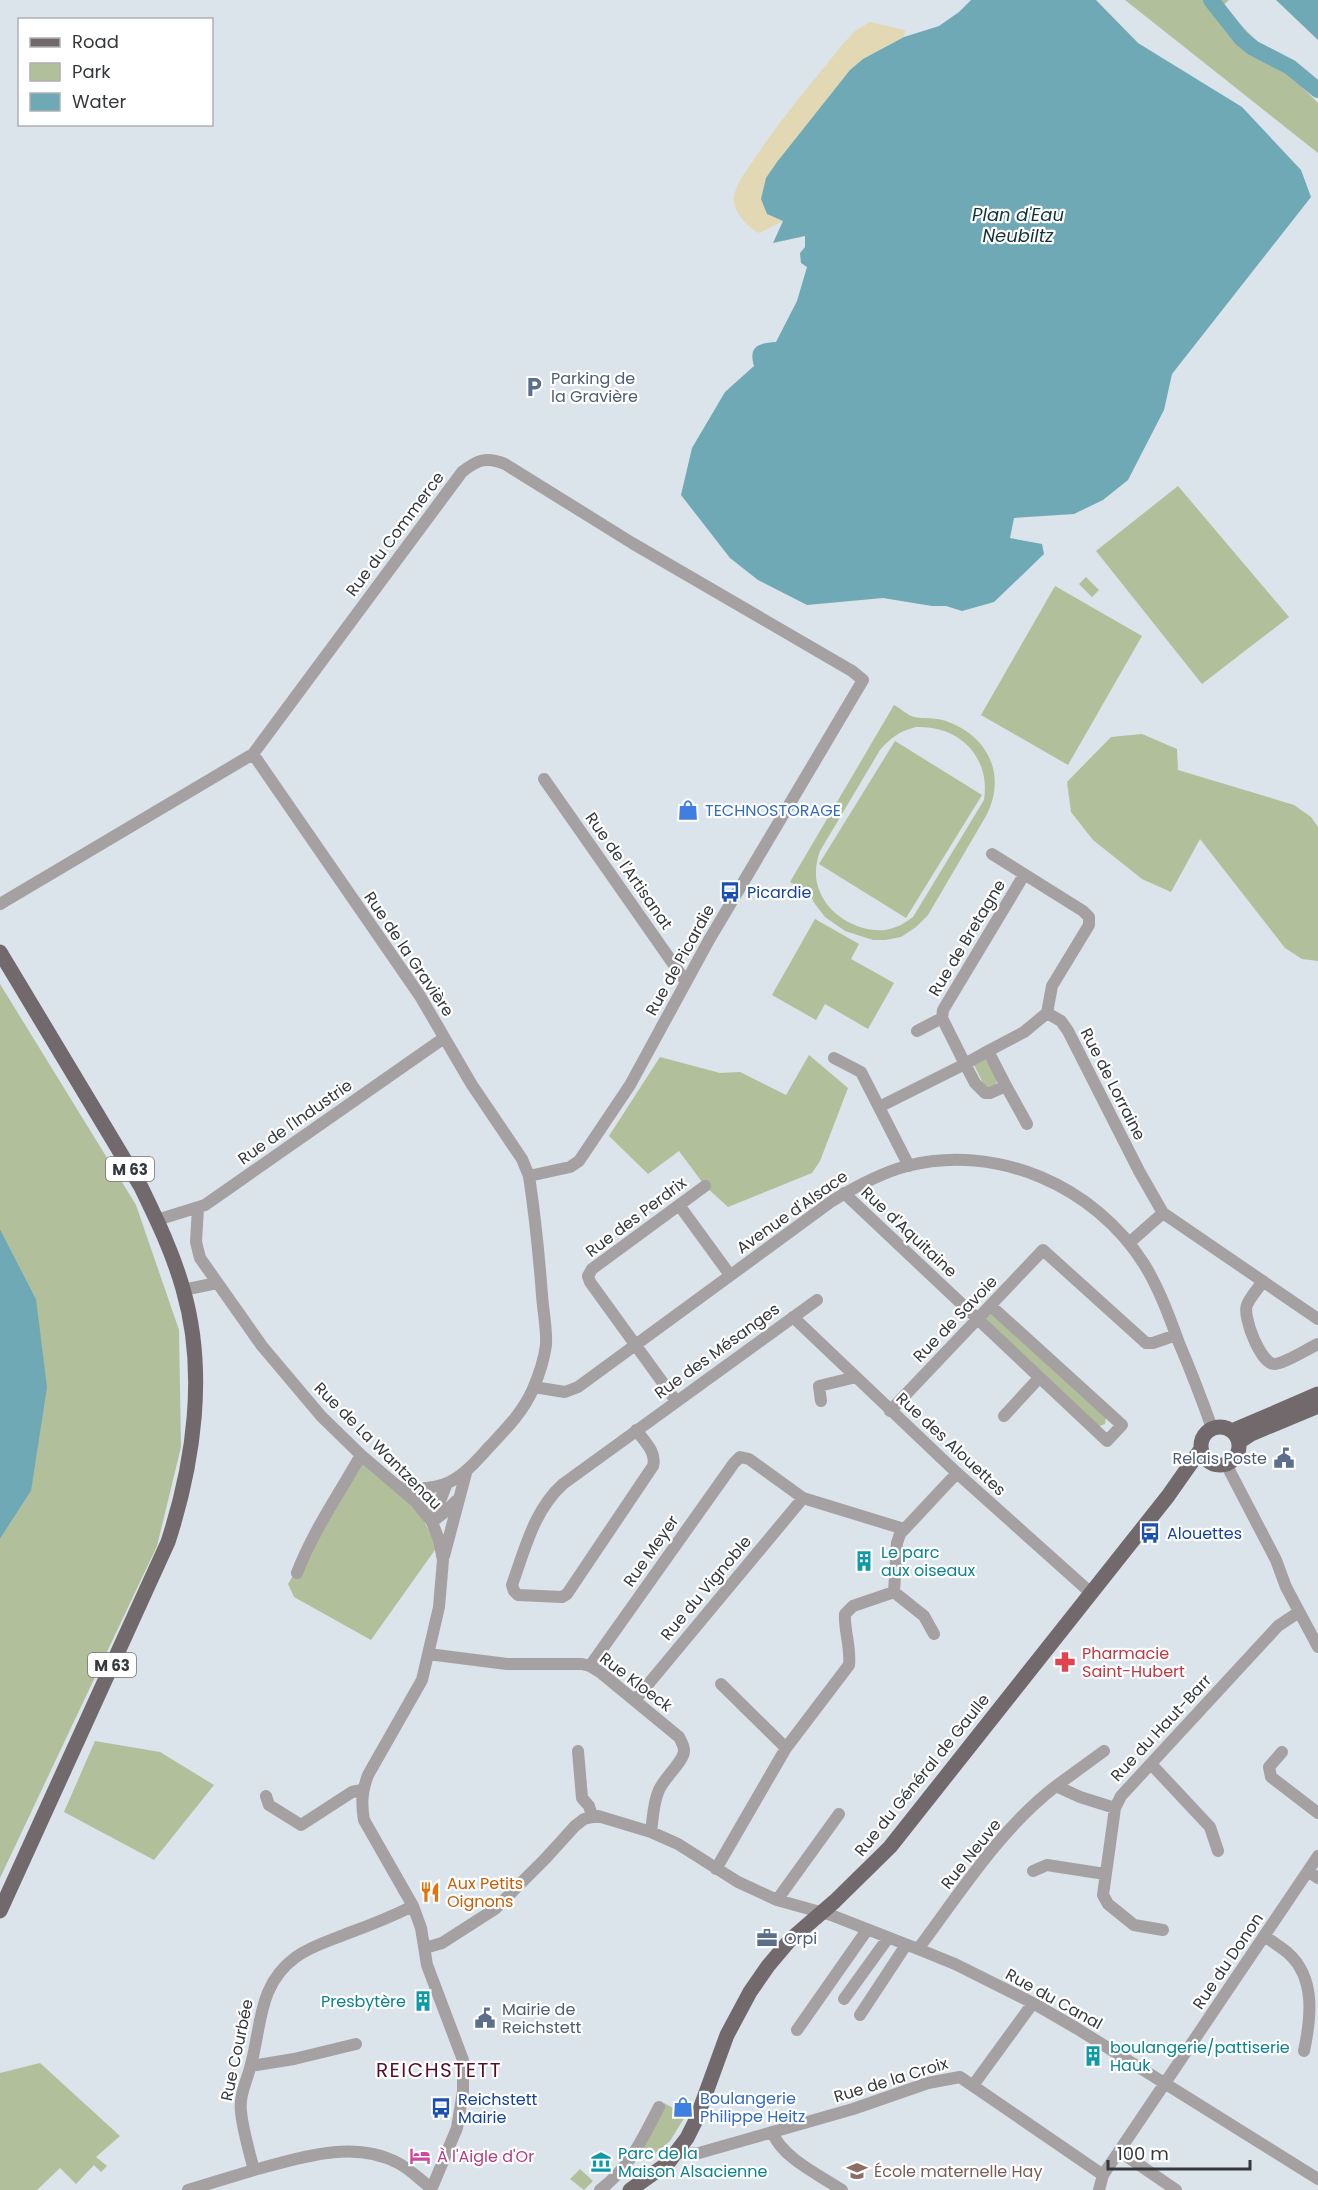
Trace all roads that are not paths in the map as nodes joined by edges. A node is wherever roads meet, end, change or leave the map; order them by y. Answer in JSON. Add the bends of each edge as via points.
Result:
{"nodes":[{"id":1,"x":863,"y":680,"type":"joint"},
{"id":2,"x":253,"y":754,"type":"junction"},
{"id":3,"x":544,"y":779,"type":"dead end"},
{"id":4,"x":992,"y":855,"type":"dead end"},
{"id":5,"x":1024,"y":875,"type":"junction"},
{"id":6,"x":0,"y":904,"type":"edge"},
{"id":7,"x":0,"y":952,"type":"edge"},
{"id":8,"x":686,"y":982,"type":"junction"},
{"id":9,"x":1047,"y":1012,"type":"junction"},
{"id":10,"x":942,"y":1018,"type":"junction"},
{"id":11,"x":917,"y":1031,"type":"dead end"},
{"id":12,"x":444,"y":1038,"type":"junction"},
{"id":13,"x":988,"y":1051,"type":"junction"},
{"id":14,"x":834,"y":1058,"type":"dead end"},
{"id":15,"x":965,"y":1064,"type":"junction"},
{"id":16,"x":1006,"y":1086,"type":"junction"},
{"id":17,"x":879,"y":1107,"type":"junction"},
{"id":18,"x":1027,"y":1124,"type":"dead end"},
{"id":19,"x":909,"y":1166,"type":"junction"},
{"id":20,"x":529,"y":1176,"type":"junction"},
{"id":21,"x":705,"y":1186,"type":"dead end"},
{"id":22,"x":844,"y":1193,"type":"junction"},
{"id":23,"x":679,"y":1205,"type":"junction"},
{"id":24,"x":198,"y":1208,"type":"junction"},
{"id":25,"x":1163,"y":1213,"type":"junction"},
{"id":26,"x":157,"y":1220,"type":"junction"},
{"id":27,"x":1129,"y":1243,"type":"junction"},
{"id":28,"x":730,"y":1275,"type":"junction"},
{"id":29,"x":1263,"y":1281,"type":"junction"},
{"id":30,"x":217,"y":1283,"type":"junction"},
{"id":31,"x":183,"y":1290,"type":"junction"},
{"id":32,"x":817,"y":1300,"type":"dead end"},
{"id":33,"x":991,"y":1306,"type":"junction"},
{"id":34,"x":793,"y":1317,"type":"junction"},
{"id":35,"x":978,"y":1319,"type":"junction"},
{"id":36,"x":1318,"y":1319,"type":"edge"},
{"id":37,"x":1176,"y":1335,"type":"junction"},
{"id":38,"x":636,"y":1344,"type":"junction"},
{"id":39,"x":1318,"y":1344,"type":"edge"},
{"id":40,"x":856,"y":1377,"type":"junction"},
{"id":41,"x":1039,"y":1378,"type":"junction"},
{"id":42,"x":534,"y":1388,"type":"junction"},
{"id":43,"x":1318,"y":1394,"type":"edge"},
{"id":44,"x":676,"y":1401,"type":"junction"},
{"id":45,"x":820,"y":1401,"type":"dead end"},
{"id":46,"x":1318,"y":1406,"type":"edge"},
{"id":47,"x":890,"y":1411,"type":"junction"},
{"id":48,"x":1004,"y":1416,"type":"dead end"},
{"id":49,"x":1212,"y":1428,"type":"junction"},
{"id":50,"x":636,"y":1430,"type":"junction"},
{"id":51,"x":1236,"y":1437,"type":"junction"},
{"id":52,"x":1202,"y":1449,"type":"junction"},
{"id":53,"x":362,"y":1455,"type":"junction"},
{"id":54,"x":1219,"y":1463,"type":"junction"},
{"id":55,"x":466,"y":1473,"type":"junction"},
{"id":56,"x":957,"y":1473,"type":"junction"},
{"id":57,"x":447,"y":1483,"type":"junction"},
{"id":58,"x":399,"y":1486,"type":"junction"},
{"id":59,"x":1168,"y":1496,"type":"junction"},
{"id":60,"x":458,"y":1498,"type":"junction"},
{"id":61,"x":803,"y":1498,"type":"junction"},
{"id":62,"x":432,"y":1522,"type":"junction"},
{"id":63,"x":904,"y":1529,"type":"junction"},
{"id":64,"x":443,"y":1560,"type":"junction"},
{"id":65,"x":297,"y":1573,"type":"dead end"},
{"id":66,"x":894,"y":1592,"type":"junction"},
{"id":67,"x":1091,"y":1593,"type":"junction"},
{"id":68,"x":1299,"y":1612,"type":"junction"},
{"id":69,"x":934,"y":1634,"type":"dead end"},
{"id":70,"x":1318,"y":1647,"type":"edge"},
{"id":71,"x":429,"y":1654,"type":"junction"},
{"id":72,"x":590,"y":1666,"type":"junction"},
{"id":73,"x":721,"y":1683,"type":"dead end"},
{"id":74,"x":635,"y":1700,"type":"junction"},
{"id":75,"x":786,"y":1748,"type":"junction"},
{"id":76,"x":578,"y":1751,"type":"dead end"},
{"id":77,"x":1104,"y":1751,"type":"dead end"},
{"id":78,"x":1282,"y":1752,"type":"dead end"},
{"id":79,"x":1151,"y":1764,"type":"junction"},
{"id":80,"x":1056,"y":1786,"type":"junction"},
{"id":81,"x":362,"y":1790,"type":"junction"},
{"id":82,"x":266,"y":1796,"type":"dead end"},
{"id":83,"x":1115,"y":1808,"type":"junction"},
{"id":84,"x":1318,"y":1813,"type":"edge"},
{"id":85,"x":839,"y":1814,"type":"dead end"},
{"id":86,"x":592,"y":1816,"type":"junction"},
{"id":87,"x":651,"y":1832,"type":"junction"},
{"id":88,"x":1218,"y":1851,"type":"dead end"},
{"id":89,"x":1318,"y":1856,"type":"edge"},
{"id":90,"x":716,"y":1869,"type":"junction"},
{"id":91,"x":1033,"y":1871,"type":"dead end"},
{"id":92,"x":1105,"y":1874,"type":"junction"},
{"id":93,"x":1313,"y":1875,"type":"edge"},
{"id":94,"x":777,"y":1900,"type":"junction"},
{"id":95,"x":413,"y":1906,"type":"junction"},
{"id":96,"x":0,"y":1911,"type":"edge"},
{"id":97,"x":821,"y":1912,"type":"junction"},
{"id":98,"x":867,"y":1930,"type":"junction"},
{"id":99,"x":1163,"y":1930,"type":"dead end"},
{"id":100,"x":1265,"y":1936,"type":"junction"},
{"id":101,"x":888,"y":1938,"type":"junction"},
{"id":102,"x":912,"y":1947,"type":"junction"},
{"id":103,"x":425,"y":1948,"type":"junction"},
{"id":104,"x":844,"y":1999,"type":"dead end"},
{"id":105,"x":1033,"y":2003,"type":"junction"},
{"id":106,"x":860,"y":2014,"type":"dead end"},
{"id":107,"x":797,"y":2030,"type":"dead end"},
{"id":108,"x":356,"y":2044,"type":"dead end"},
{"id":109,"x":1304,"y":2051,"type":"dead end"},
{"id":110,"x":251,"y":2066,"type":"junction"},
{"id":111,"x":974,"y":2084,"type":"junction"},
{"id":112,"x":1164,"y":2084,"type":"junction"},
{"id":113,"x":659,"y":2107,"type":"dead end"},
{"id":114,"x":773,"y":2133,"type":"junction"},
{"id":115,"x":1119,"y":2151,"type":"junction"},
{"id":116,"x":682,"y":2153,"type":"junction"},
{"id":117,"x":254,"y":2170,"type":"junction"},
{"id":118,"x":1103,"y":2175,"type":"junction"},
{"id":119,"x":1318,"y":2179,"type":"edge"},
{"id":120,"x":431,"y":2189,"type":"edge"},
{"id":121,"x":1174,"y":2189,"type":"edge"},
{"id":122,"x":188,"y":2190,"type":"edge"},
{"id":123,"x":600,"y":2190,"type":"edge"},
{"id":124,"x":630,"y":2190,"type":"edge"},
{"id":125,"x":842,"y":2190,"type":"edge"},
{"id":126,"x":1099,"y":2190,"type":"edge"}],
"edges":[{"from":1,"to":2,"type":"street","name":"Rue du Commerce","via":[[505,464],[489,459],[475,461],[462,472]]},
{"from":1,"to":8,"type":"street","name":"Rue de Picardie"},
{"from":2,"to":6,"type":"street","name":"Rue du Commerce"},
{"from":2,"to":12,"type":"street","name":"Rue de la Gravière","via":[[420,996]]},
{"from":3,"to":8,"type":"street","name":"Rue de l'Artisanat"},
{"from":4,"to":5,"type":"street"},
{"from":5,"to":9,"type":"street","via":[[1083,911],[1090,921],[1053,986]]},
{"from":5,"to":10,"type":"street","name":"Rue de Bretagne","via":[[945,1005]]},
{"from":7,"to":26,"type":"main road","number":"M 63"},
{"from":8,"to":20,"type":"street","name":"Rue de Picardie","via":[[630,1085],[579,1161],[570,1167]]},
{"from":9,"to":13,"type":"street","via":[[1024,1032]]},
{"from":9,"to":25,"type":"street","name":"Rue de Lorraine","via":[[1068,1031]]},
{"from":10,"to":11,"type":"street","name":"Rue de Bretagne"},
{"from":10,"to":15,"type":"street","name":"Rue de Bretagne"},
{"from":12,"to":20,"type":"street","name":"Rue de la Gravière"},
{"from":12,"to":24,"type":"street","name":"Rue de l'Industrie"},
{"from":13,"to":15,"type":"street"},
{"from":13,"to":16,"type":"street"},
{"from":14,"to":17,"type":"street","via":[[861,1072]]},
{"from":15,"to":16,"type":"street","name":"Rue de Bretagne","via":[[982,1091],[990,1093]]},
{"from":15,"to":17,"type":"street"},
{"from":16,"to":18,"type":"street"},
{"from":17,"to":19,"type":"street"},
{"from":19,"to":22,"type":"street","name":"Avenue d'Alsace"},
{"from":19,"to":27,"type":"street","name":"Avenue d'Alsace","via":[[963,1160],[1035,1175],[1088,1203]]},
{"from":20,"to":42,"type":"street","name":"Rue de la Gravière","via":[[546,1344]]},
{"from":21,"to":23,"type":"street","name":"Rue des Perdrix"},
{"from":22,"to":28,"type":"street","name":"Avenue d'Alsace"},
{"from":22,"to":35,"type":"street","name":"Rue d'Aquitaine"},
{"from":23,"to":28,"type":"street"},
{"from":23,"to":38,"type":"street","name":"Rue des Perdrix","via":[[592,1269],[588,1276]]},
{"from":24,"to":26,"type":"street","name":"Rue de l'Industrie"},
{"from":24,"to":30,"type":"street","name":"Rue de La Wantzenau","via":[[196,1242],[200,1258]]},
{"from":25,"to":27,"type":"street"},
{"from":25,"to":29,"type":"street","name":"Rue de Lorraine"},
{"from":26,"to":31,"type":"main road","number":"M 63"},
{"from":27,"to":37,"type":"street","name":"Avenue d'Alsace","via":[[1157,1287]]},
{"from":28,"to":38,"type":"street","name":"Avenue d'Alsace"},
{"from":29,"to":36,"type":"street","name":"Rue de Lorraine"},
{"from":29,"to":39,"type":"street","via":[[1246,1306],[1246,1317],[1262,1357],[1276,1364]]},
{"from":30,"to":31,"type":"street"},
{"from":30,"to":53,"type":"street","name":"Rue de La Wantzenau","via":[[262,1346]]},
{"from":31,"to":96,"type":"main road","number":"M 63","via":[[195,1367],[193,1428],[177,1514],[168,1542]]},
{"from":32,"to":34,"type":"street","name":"Rue des Mésanges"},
{"from":33,"to":35,"type":"street","name":"Rue de Savoie"},
{"from":33,"to":37,"type":"street","name":"Rue de Savoie","via":[[1042,1250],[1146,1343]]},
{"from":33,"to":41,"type":"street","name":"Rue d'Aquitaine","via":[[1122,1425],[1107,1441]]},
{"from":34,"to":40,"type":"street","name":"Rue des Alouettes"},
{"from":34,"to":44,"type":"street","name":"Rue des Mésanges"},
{"from":35,"to":41,"type":"street","name":"Rue d'Aquitaine"},
{"from":35,"to":47,"type":"street","name":"Rue de Savoie"},
{"from":37,"to":49,"type":"street","name":"Avenue d'Alsace"},
{"from":38,"to":42,"type":"street","name":"Avenue d'Alsace","via":[[574,1389]]},
{"from":38,"to":44,"type":"street"},
{"from":40,"to":45,"type":"street","via":[[819,1386]]},
{"from":40,"to":47,"type":"street","name":"Rue des Alouettes"},
{"from":41,"to":48,"type":"street"},
{"from":42,"to":55,"type":"street","via":[[516,1417]]},
{"from":43,"to":51,"type":"main road"},
{"from":44,"to":50,"type":"street","name":"Rue des Mésanges"},
{"from":46,"to":51,"type":"main road"},
{"from":47,"to":56,"type":"street","name":"Rue des Alouettes"},
{"from":49,"to":51,"type":"main road","via":[[1223,1427]]},
{"from":49,"to":52,"type":"main road","via":[[1203,1437]]},
{"from":50,"to":50,"type":"street","name":"Rue des Mésanges","via":[[563,1484],[544,1505],[512,1585],[518,1594],[567,1594],[653,1466],[652,1451]]},
{"from":51,"to":54,"type":"main road","via":[[1238,1453]]},
{"from":52,"to":54,"type":"main road","via":[[1206,1458]]},
{"from":52,"to":59,"type":"main road","name":"Rue du Général de Gaulle"},
{"from":53,"to":58,"type":"street","name":"Rue de La Wantzenau"},
{"from":53,"to":65,"type":"street","via":[[319,1526]]},
{"from":54,"to":59,"type":"main road","name":"Rue du Général de Gaulle"},
{"from":54,"to":68,"type":"street","via":[[1276,1560]]},
{"from":55,"to":57,"type":"street"},
{"from":55,"to":60,"type":"street"},
{"from":56,"to":63,"type":"street"},
{"from":56,"to":67,"type":"street","name":"Rue des Alouettes"},
{"from":57,"to":58,"type":"street","via":[[420,1489]]},
{"from":57,"to":62,"type":"street"},
{"from":58,"to":62,"type":"street","name":"Rue de La Wantzenau"},
{"from":59,"to":67,"type":"main road","name":"Rue du Général de Gaulle"},
{"from":60,"to":62,"type":"street"},
{"from":60,"to":64,"type":"street"},
{"from":61,"to":63,"type":"street"},
{"from":61,"to":72,"type":"street","name":"Rue Meyer","via":[[749,1459],[740,1458]]},
{"from":61,"to":74,"type":"street","name":"Rue du Vignoble"},
{"from":62,"to":64,"type":"street","name":"Rue de La Wantzenau"},
{"from":63,"to":66,"type":"street","via":[[897,1543]]},
{"from":64,"to":71,"type":"street","name":"Rue de La Wantzenau"},
{"from":66,"to":69,"type":"street","via":[[924,1616]]},
{"from":66,"to":75,"type":"street","via":[[853,1606],[845,1614],[849,1665]]},
{"from":67,"to":97,"type":"main road","name":"Rue du Général de Gaulle","via":[[896,1839]]},
{"from":68,"to":70,"type":"street"},
{"from":68,"to":79,"type":"street","name":"Rue du Haut-Barr","via":[[1278,1626]]},
{"from":71,"to":72,"type":"street","name":"Rue Kloeck","via":[[507,1664]]},
{"from":71,"to":81,"type":"street","name":"Rue de La Wantzenau","via":[[418,1689]]},
{"from":72,"to":74,"type":"street","name":"Rue Kloeck"},
{"from":73,"to":75,"type":"street"},
{"from":74,"to":87,"type":"street","name":"Rue Kloeck","via":[[679,1737],[685,1750],[683,1759],[660,1787]]},
{"from":75,"to":90,"type":"street"},
{"from":76,"to":86,"type":"street","via":[[582,1798]]},
{"from":77,"to":80,"type":"street","name":"Rue Neuve"},
{"from":78,"to":84,"type":"street","via":[[1269,1767],[1271,1777]]},
{"from":79,"to":83,"type":"street","name":"Rue du Haut-Barr"},
{"from":79,"to":88,"type":"street","via":[[1210,1827]]},
{"from":80,"to":83,"type":"street"},
{"from":80,"to":102,"type":"street","name":"Rue Neuve","via":[[993,1849]]},
{"from":81,"to":82,"type":"street","via":[[352,1792],[301,1825],[269,1805]]},
{"from":81,"to":95,"type":"street","name":"Rue de La Wantzenau","via":[[364,1820]]},
{"from":83,"to":92,"type":"street","name":"Rue du Haut-Barr"},
{"from":85,"to":94,"type":"street"},
{"from":86,"to":87,"type":"street","name":"Rue du Canal"},
{"from":86,"to":103,"type":"street","via":[[575,1826],[495,1909],[441,1943]]},
{"from":87,"to":90,"type":"street","name":"Rue du Canal"},
{"from":89,"to":93,"type":"street","name":"Rue du Donon"},
{"from":90,"to":94,"type":"street","name":"Rue du Canal"},
{"from":91,"to":92,"type":"street","via":[[1047,1865]]},
{"from":92,"to":99,"type":"street","name":"Rue du Haut-Barr","via":[[1103,1895],[1107,1904],[1134,1925]]},
{"from":93,"to":100,"type":"street","name":"Rue du Donon"},
{"from":94,"to":97,"type":"street","name":"Rue du Canal"},
{"from":95,"to":103,"type":"street","name":"Rue de La Wantzenau"},
{"from":95,"to":110,"type":"street","name":"Rue Courbée","via":[[313,1947],[282,1969],[261,2006]]},
{"from":97,"to":98,"type":"street","name":"Rue du Canal"},
{"from":97,"to":116,"type":"main road","name":"Rue du Général de Gaulle","via":[[784,1947],[750,1992],[727,2035]]},
{"from":98,"to":101,"type":"street","name":"Rue du Canal"},
{"from":98,"to":107,"type":"street"},
{"from":100,"to":109,"type":"street","via":[[1288,1953],[1305,1978],[1311,2018]]},
{"from":100,"to":112,"type":"street","name":"Rue du Donon"},
{"from":101,"to":102,"type":"street","name":"Rue du Canal"},
{"from":101,"to":104,"type":"street"},
{"from":102,"to":105,"type":"street","name":"Rue du Canal"},
{"from":102,"to":106,"type":"street","name":"Rue Neuve"},
{"from":103,"to":120,"type":"street","name":"Rue de La Wantzenau","via":[[427,1965],[463,2060],[457,2128]]},
{"from":105,"to":111,"type":"street"},
{"from":105,"to":112,"type":"street","name":"Rue du Canal"},
{"from":108,"to":110,"type":"street"},
{"from":110,"to":117,"type":"street","name":"Rue Courbée","via":[[242,2092],[241,2111]]},
{"from":111,"to":114,"type":"street","name":"Rue de la Croix","via":[[960,2077],[928,2083]]},
{"from":111,"to":118,"type":"street"},
{"from":112,"to":115,"type":"street","name":"Rue du Donon"},
{"from":112,"to":119,"type":"street","name":"Rue du Canal"},
{"from":113,"to":123,"type":"street","via":[[635,2153],[618,2176]]},
{"from":114,"to":116,"type":"street","name":"Rue de la Croix","via":[[699,2153]]},
{"from":114,"to":125,"type":"street","via":[[785,2152]]},
{"from":115,"to":118,"type":"street","name":"Rue du Donon"},
{"from":115,"to":121,"type":"street"},
{"from":116,"to":124,"type":"main road","name":"Rue du Général de Gaulle"},
{"from":117,"to":120,"type":"street","via":[[299,2158],[354,2151],[379,2154]]},
{"from":117,"to":122,"type":"street"},
{"from":118,"to":126,"type":"street","name":"Rue du Donon"}]}
